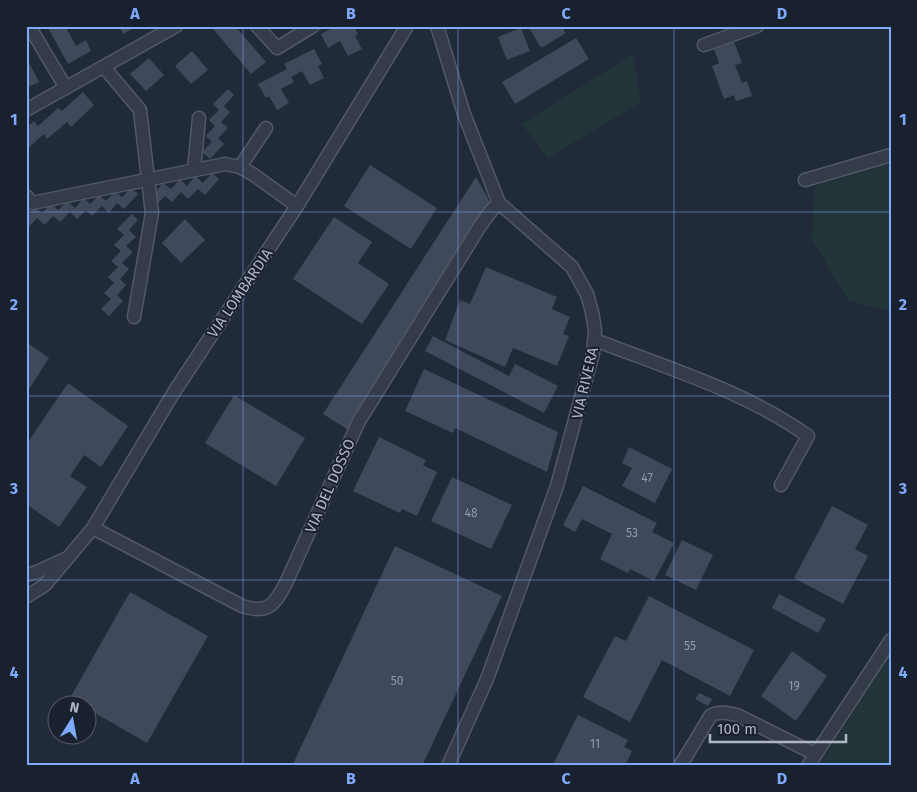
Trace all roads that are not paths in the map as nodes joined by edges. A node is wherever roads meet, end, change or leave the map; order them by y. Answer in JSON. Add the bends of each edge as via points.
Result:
{"nodes":[{"id":1,"x":29,"y":26,"type":"edge"},
{"id":2,"x":176,"y":26,"type":"edge"},
{"id":3,"x":257,"y":26,"type":"edge"},
{"id":4,"x":313,"y":26,"type":"edge"},
{"id":5,"x":407,"y":26,"type":"edge"},
{"id":6,"x":437,"y":26,"type":"edge"},
{"id":7,"x":757,"y":26,"type":"edge"},
{"id":8,"x":704,"y":45,"type":"dead end"},
{"id":9,"x":104,"y":67,"type":"junction"},
{"id":10,"x":66,"y":88,"type":"junction"},
{"id":11,"x":26,"y":110,"type":"edge"},
{"id":12,"x":199,"y":118,"type":"dead end"},
{"id":13,"x":266,"y":128,"type":"dead end"},
{"id":14,"x":891,"y":155,"type":"edge"},
{"id":15,"x":240,"y":167,"type":"junction"},
{"id":16,"x":194,"y":170,"type":"junction"},
{"id":17,"x":148,"y":179,"type":"junction"},
{"id":18,"x":805,"y":180,"type":"dead end"},
{"id":19,"x":26,"y":196,"type":"edge"},
{"id":20,"x":500,"y":203,"type":"junction"},
{"id":21,"x":297,"y":206,"type":"junction"},
{"id":22,"x":134,"y":317,"type":"dead end"},
{"id":23,"x":595,"y":340,"type":"junction"},
{"id":24,"x":781,"y":485,"type":"dead end"},
{"id":25,"x":94,"y":528,"type":"junction"},
{"id":26,"x":69,"y":557,"type":"junction"},
{"id":27,"x":26,"y":575,"type":"edge"},
{"id":28,"x":26,"y":596,"type":"edge"},
{"id":29,"x":891,"y":640,"type":"edge"},
{"id":30,"x":815,"y":754,"type":"junction"},
{"id":31,"x":448,"y":766,"type":"edge"},
{"id":32,"x":680,"y":766,"type":"edge"},
{"id":33,"x":808,"y":766,"type":"edge"}],
"edges":[{"from":1,"to":10,"type":"street"},
{"from":2,"to":9,"type":"street"},
{"from":3,"to":4,"type":"street","via":[[277,48]]},
{"from":5,"to":21,"type":"street","name":"VIA LOMBARDIA"},
{"from":6,"to":20,"type":"street","name":"VIA RIVERA","via":[[464,114]]},
{"from":7,"to":8,"type":"street"},
{"from":9,"to":10,"type":"street"},
{"from":9,"to":17,"type":"street","via":[[140,110]]},
{"from":10,"to":11,"type":"street"},
{"from":12,"to":16,"type":"street"},
{"from":13,"to":15,"type":"street"},
{"from":14,"to":18,"type":"street"},
{"from":15,"to":16,"type":"street","via":[[225,164]]},
{"from":15,"to":21,"type":"street"},
{"from":16,"to":17,"type":"street"},
{"from":17,"to":19,"type":"street","via":[[32,203]]},
{"from":17,"to":22,"type":"street","via":[[152,213]]},
{"from":20,"to":23,"type":"street","name":"VIA RIVERA","via":[[565,260],[577,275],[592,312]]},
{"from":20,"to":25,"type":"street","name":"VIA DEL DOSSO","via":[[480,226],[359,421],[286,583],[269,607],[242,606]]},
{"from":21,"to":25,"type":"street","name":"VIA LOMBARDIA","via":[[174,392]]},
{"from":23,"to":24,"type":"street","via":[[730,392],[808,436]]},
{"from":23,"to":31,"type":"street","name":"VIA RIVERA","via":[[558,486],[487,680]]},
{"from":25,"to":26,"type":"street","name":"VIA LOMBARDIA"},
{"from":26,"to":27,"type":"street"},
{"from":26,"to":28,"type":"street","name":"VIA LOMBARDIA","via":[[45,585]]},
{"from":29,"to":30,"type":"street"},
{"from":30,"to":32,"type":"street","via":[[727,712],[711,715]]},
{"from":30,"to":33,"type":"street"}]}
